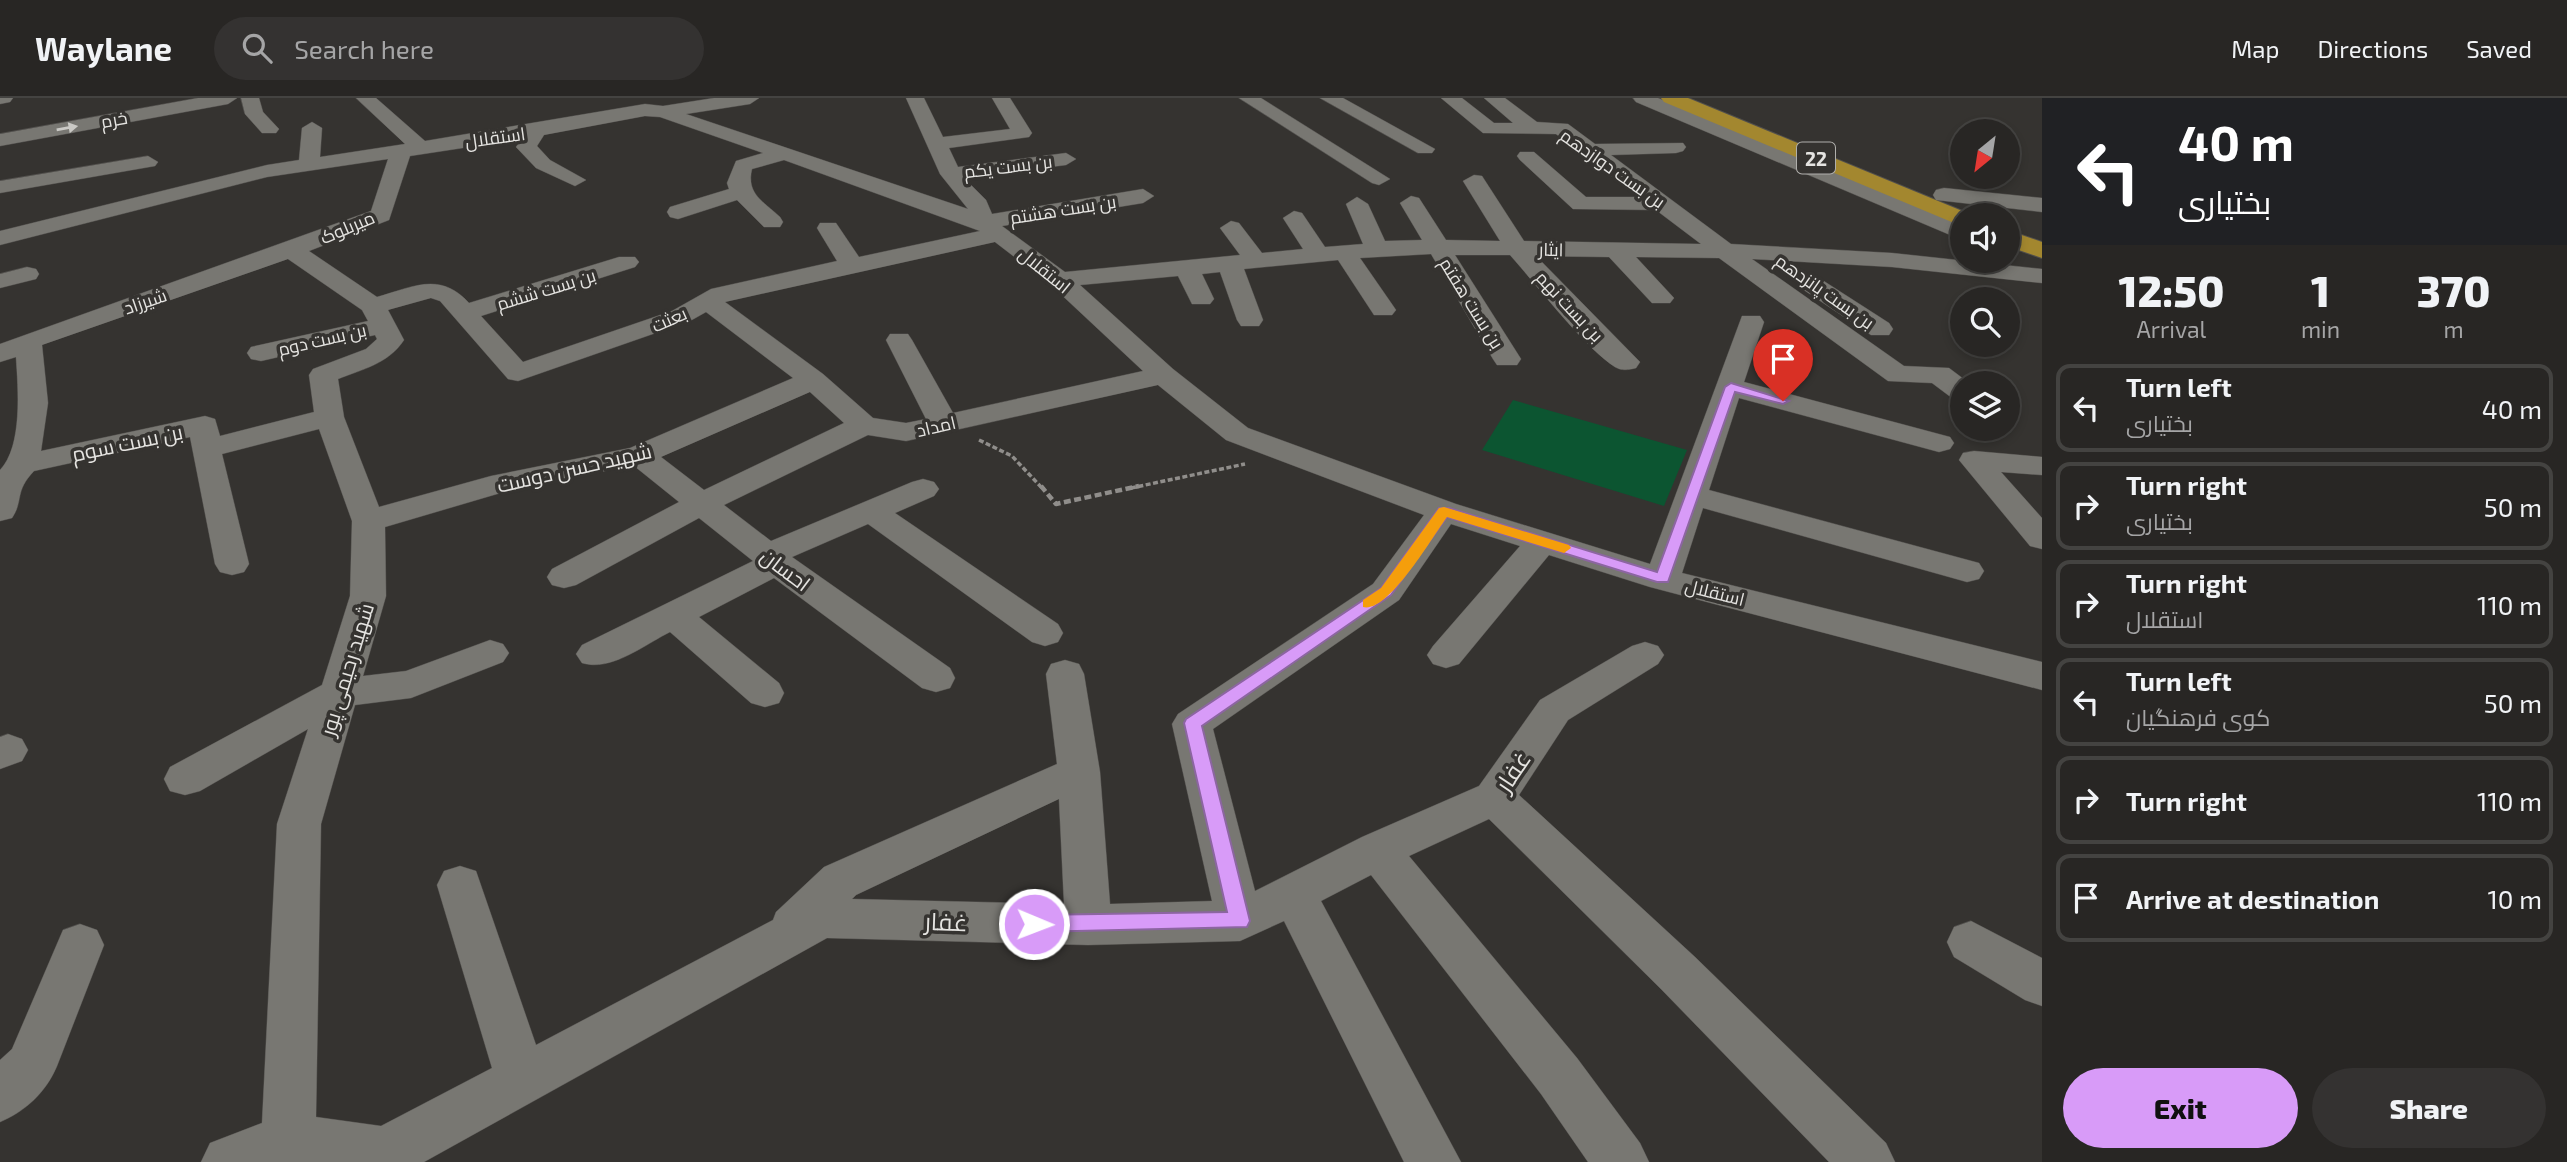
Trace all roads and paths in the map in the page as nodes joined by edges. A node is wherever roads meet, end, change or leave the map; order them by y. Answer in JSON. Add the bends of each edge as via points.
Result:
{"nodes":[{"id":1,"x":170,"y":98,"type":"edge"},
{"id":2,"x":228,"y":98,"type":"edge"},
{"id":3,"x":250,"y":98,"type":"edge"},
{"id":4,"x":398,"y":98,"type":"edge"},
{"id":5,"x":750,"y":98,"type":"edge"},
{"id":6,"x":915,"y":98,"type":"edge"},
{"id":7,"x":1001,"y":98,"type":"edge"},
{"id":8,"x":1248,"y":98,"type":"edge"},
{"id":9,"x":1329,"y":98,"type":"edge"},
{"id":10,"x":1450,"y":98,"type":"edge"},
{"id":11,"x":1493,"y":98,"type":"edge"},
{"id":12,"x":1642,"y":98,"type":"edge"},
{"id":13,"x":116,"y":100,"type":"edge"},
{"id":14,"x":361,"y":100,"type":"edge"},
{"id":15,"x":1682,"y":103,"type":"edge"},
{"id":16,"x":644,"y":107,"type":"edge"},
{"id":17,"x":312,"y":128,"type":"dead end"},
{"id":18,"x":1532,"y":128,"type":"junction"},
{"id":19,"x":1561,"y":128,"type":"junction"},
{"id":20,"x":1588,"y":128,"type":"dead end"},
{"id":21,"x":269,"y":129,"type":"dead end"},
{"id":22,"x":537,"y":131,"type":"junction"},
{"id":23,"x":0,"y":140,"type":"edge"},
{"id":24,"x":936,"y":144,"type":"junction"},
{"id":25,"x":1676,"y":147,"type":"dead end"},
{"id":26,"x":1425,"y":149,"type":"dead end"},
{"id":27,"x":411,"y":150,"type":"junction"},
{"id":28,"x":1592,"y":150,"type":"junction"},
{"id":29,"x":784,"y":154,"type":"junction"},
{"id":30,"x":1527,"y":156,"type":"dead end"},
{"id":31,"x":1066,"y":159,"type":"dead end"},
{"id":32,"x":148,"y":162,"type":"dead end"},
{"id":33,"x":309,"y":165,"type":"junction"},
{"id":34,"x":1836,"y":166,"type":"junction"},
{"id":35,"x":1813,"y":170,"type":"junction"},
{"id":36,"x":950,"y":174,"type":"junction"},
{"id":37,"x":1379,"y":178,"type":"dead end"},
{"id":38,"x":575,"y":180,"type":"dead end"},
{"id":39,"x":1474,"y":181,"type":"dead end"},
{"id":40,"x":0,"y":187,"type":"edge"},
{"id":41,"x":740,"y":192,"type":"junction"},
{"id":42,"x":1944,"y":195,"type":"junction"},
{"id":43,"x":1143,"y":196,"type":"dead end"},
{"id":44,"x":1411,"y":203,"type":"dead end"},
{"id":45,"x":1664,"y":203,"type":"junction"},
{"id":46,"x":1964,"y":203,"type":"edge"},
{"id":47,"x":1357,"y":204,"type":"dead end"},
{"id":48,"x":2042,"y":205,"type":"edge"},
{"id":49,"x":678,"y":212,"type":"dead end"},
{"id":50,"x":1950,"y":213,"type":"edge"},
{"id":51,"x":1294,"y":218,"type":"dead end"},
{"id":52,"x":772,"y":222,"type":"dead end"},
{"id":53,"x":2020,"y":226,"type":"edge"},
{"id":54,"x":828,"y":228,"type":"dead end"},
{"id":55,"x":991,"y":228,"type":"junction"},
{"id":56,"x":1231,"y":228,"type":"dead end"},
{"id":57,"x":1950,"y":228,"type":"edge"},
{"id":58,"x":2042,"y":235,"type":"edge"},
{"id":59,"x":0,"y":238,"type":"edge"},
{"id":60,"x":2020,"y":242,"type":"edge"},
{"id":61,"x":1438,"y":247,"type":"junction"},
{"id":62,"x":1516,"y":248,"type":"junction"},
{"id":63,"x":1377,"y":249,"type":"junction"},
{"id":64,"x":1615,"y":249,"type":"junction"},
{"id":65,"x":291,"y":250,"type":"junction"},
{"id":66,"x":587,"y":250,"type":"dead end"},
{"id":67,"x":1728,"y":251,"type":"junction"},
{"id":68,"x":2042,"y":251,"type":"edge"},
{"id":69,"x":1332,"y":253,"type":"junction"},
{"id":70,"x":1770,"y":253,"type":"junction"},
{"id":71,"x":2020,"y":258,"type":"edge"},
{"id":72,"x":1256,"y":261,"type":"junction"},
{"id":73,"x":626,"y":262,"type":"dead end"},
{"id":74,"x":1229,"y":263,"type":"junction"},
{"id":75,"x":535,"y":266,"type":"dead end"},
{"id":76,"x":853,"y":267,"type":"junction"},
{"id":77,"x":2042,"y":267,"type":"edge"},
{"id":78,"x":1187,"y":268,"type":"junction"},
{"id":79,"x":27,"y":274,"type":"dead end"},
{"id":80,"x":2042,"y":276,"type":"edge"},
{"id":81,"x":1060,"y":280,"type":"junction"},
{"id":82,"x":0,"y":281,"type":"edge"},
{"id":83,"x":462,"y":298,"type":"junction"},
{"id":84,"x":1661,"y":298,"type":"dead end"},
{"id":85,"x":1200,"y":299,"type":"dead end"},
{"id":86,"x":706,"y":300,"type":"junction"},
{"id":87,"x":1383,"y":310,"type":"dead end"},
{"id":88,"x":378,"y":315,"type":"junction"},
{"id":89,"x":1250,"y":320,"type":"dead end"},
{"id":90,"x":1751,"y":322,"type":"dead end"},
{"id":91,"x":1880,"y":329,"type":"dead end"},
{"id":92,"x":900,"y":340,"type":"dead end"},
{"id":93,"x":28,"y":341,"type":"junction"},
{"id":94,"x":261,"y":353,"type":"dead end"},
{"id":95,"x":0,"y":355,"type":"edge"},
{"id":96,"x":1507,"y":359,"type":"dead end"},
{"id":97,"x":1626,"y":362,"type":"dead end"},
{"id":98,"x":1164,"y":375,"type":"junction"},
{"id":99,"x":813,"y":380,"type":"junction"},
{"id":100,"x":1950,"y":383,"type":"edge"},
{"id":101,"x":1731,"y":387,"type":"junction"},
{"id":102,"x":328,"y":418,"type":"junction"},
{"id":103,"x":864,"y":425,"type":"junction"},
{"id":104,"x":955,"y":431,"type":"junction"},
{"id":105,"x":1939,"y":443,"type":"dead end"},
{"id":106,"x":206,"y":449,"type":"junction"},
{"id":107,"x":1291,"y":454,"type":"junction"},
{"id":108,"x":639,"y":455,"type":"junction"},
{"id":109,"x":23,"y":464,"type":"junction"},
{"id":110,"x":2042,"y":466,"type":"edge"},
{"id":111,"x":923,"y":489,"type":"dead end"},
{"id":112,"x":1692,"y":495,"type":"junction"},
{"id":113,"x":701,"y":504,"type":"junction"},
{"id":114,"x":0,"y":511,"type":"edge"},
{"id":115,"x":871,"y":511,"type":"junction"},
{"id":116,"x":1444,"y":511,"type":"junction"},
{"id":117,"x":368,"y":522,"type":"junction"},
{"id":118,"x":2042,"y":538,"type":"edge"},
{"id":119,"x":1542,"y":541,"type":"junction"},
{"id":120,"x":772,"y":559,"type":"junction"},
{"id":121,"x":232,"y":564,"type":"dead end"},
{"id":122,"x":1967,"y":571,"type":"dead end"},
{"id":123,"x":564,"y":576,"type":"dead end"},
{"id":124,"x":1662,"y":579,"type":"junction"},
{"id":125,"x":673,"y":615,"type":"junction"},
{"id":126,"x":1045,"y":633,"type":"dead end"},
{"id":127,"x":491,"y":653,"type":"dead end"},
{"id":128,"x":595,"y":654,"type":"dead end"},
{"id":129,"x":1446,"y":655,"type":"dead end"},
{"id":130,"x":1645,"y":655,"type":"dead end"},
{"id":131,"x":1065,"y":674,"type":"dead end"},
{"id":132,"x":2042,"y":676,"type":"edge"},
{"id":133,"x":936,"y":678,"type":"dead end"},
{"id":134,"x":339,"y":693,"type":"junction"},
{"id":135,"x":765,"y":693,"type":"dead end"},
{"id":136,"x":1079,"y":772,"type":"junction"},
{"id":137,"x":184,"y":779,"type":"dead end"},
{"id":138,"x":1494,"y":798,"type":"junction"},
{"id":139,"x":1378,"y":850,"type":"junction"},
{"id":140,"x":460,"y":885,"type":"dead end"},
{"id":141,"x":1293,"y":893,"type":"junction"},
{"id":142,"x":1240,"y":921,"type":"junction"},
{"id":143,"x":1088,"y":925,"type":"junction"},
{"id":144,"x":784,"y":936,"type":"junction"},
{"id":145,"x":1971,"y":942,"type":"dead end"},
{"id":146,"x":80,"y":945,"type":"dead end"},
{"id":147,"x":2042,"y":984,"type":"edge"},
{"id":148,"x":521,"y":1079,"type":"junction"},
{"id":149,"x":0,"y":1096,"type":"edge"},
{"id":150,"x":288,"y":1142,"type":"junction"},
{"id":151,"x":388,"y":1158,"type":"edge"},
{"id":152,"x":229,"y":1162,"type":"edge"},
{"id":153,"x":1433,"y":1162,"type":"edge"},
{"id":154,"x":1621,"y":1162,"type":"edge"},
{"id":155,"x":1867,"y":1162,"type":"edge"}],
"edges":[{"from":1,"to":13,"type":"street"},
{"from":23,"to":2,"type":"street","name":"خرم","one_way":true},
{"from":3,"to":21,"type":"street","via":[[254,114]]},
{"from":4,"to":14,"type":"street"},
{"from":5,"to":16,"type":"street"},
{"from":6,"to":24,"type":"street"},
{"from":7,"to":24,"type":"street","via":[[1022,133]]},
{"from":8,"to":37,"type":"street"},
{"from":9,"to":26,"type":"street"},
{"from":10,"to":18,"type":"street","via":[[1490,130]]},
{"from":11,"to":18,"type":"street","name":"بن بست دوازدهم"},
{"from":12,"to":15,"type":"street"},
{"from":14,"to":27,"type":"street"},
{"from":15,"to":34,"type":"highway","number":"22"},
{"from":15,"to":35,"type":"street"},
{"from":15,"to":42,"type":"highway","number":"22"},
{"from":16,"to":22,"type":"street","name":"استقلال"},
{"from":16,"to":29,"type":"street","name":"استقلال"},
{"from":17,"to":33,"type":"street"},
{"from":18,"to":19,"type":"street","name":"بن بست دوازدهم"},
{"from":19,"to":20,"type":"street"},
{"from":19,"to":28,"type":"street","name":"بن بست دوازدهم"},
{"from":22,"to":27,"type":"street","name":"استقلال"},
{"from":22,"to":38,"type":"street","via":[[526,147],[543,164]]},
{"from":24,"to":36,"type":"street"},
{"from":25,"to":28,"type":"street"},
{"from":27,"to":33,"type":"street","name":"استقلال"},
{"from":27,"to":65,"type":"street","name":"میربلوک","via":[[381,215]]},
{"from":28,"to":45,"type":"street","name":"بن بست دوازدهم"},
{"from":29,"to":41,"type":"street","via":[[743,165]]},
{"from":29,"to":55,"type":"street","name":"استقلال"},
{"from":30,"to":45,"type":"street","via":[[1581,205]]},
{"from":31,"to":36,"type":"street","name":"بن بست یکم"},
{"from":32,"to":40,"type":"street"},
{"from":33,"to":59,"type":"street","name":"استقلال","via":[[267,171]]},
{"from":34,"to":35,"type":"street"},
{"from":34,"to":50,"type":"highway","number":"22"},
{"from":35,"to":57,"type":"street"},
{"from":36,"to":55,"type":"street","via":[[978,205]]},
{"from":39,"to":62,"type":"street","name":"بن بست نهم"},
{"from":41,"to":49,"type":"street"},
{"from":41,"to":52,"type":"street"},
{"from":42,"to":46,"type":"highway","number":"22"},
{"from":42,"to":48,"type":"street"},
{"from":43,"to":55,"type":"street","name":"بن بست هشتم"},
{"from":44,"to":61,"type":"street"},
{"from":45,"to":67,"type":"street","name":"بن بست دوازدهم"},
{"from":47,"to":63,"type":"street"},
{"from":51,"to":69,"type":"street"},
{"from":53,"to":58,"type":"highway"},
{"from":54,"to":76,"type":"street"},
{"from":55,"to":76,"type":"street","name":"بعثت"},
{"from":55,"to":81,"type":"street","name":"استقلال"},
{"from":56,"to":72,"type":"street"},
{"from":60,"to":68,"type":"highway"},
{"from":61,"to":62,"type":"street","name":"ایثار"},
{"from":61,"to":63,"type":"street","name":"ایثار"},
{"from":61,"to":96,"type":"street","name":"بن بست هفتم"},
{"from":62,"to":64,"type":"street","name":"ایثار"},
{"from":62,"to":97,"type":"street","name":"بن بست نهم"},
{"from":63,"to":69,"type":"street","name":"ایثار"},
{"from":64,"to":67,"type":"street","name":"ایثار"},
{"from":64,"to":84,"type":"street"},
{"from":65,"to":88,"type":"street"},
{"from":65,"to":93,"type":"street","name":"شیرزاد"},
{"from":66,"to":75,"type":"street"},
{"from":67,"to":70,"type":"street","name":"ایثار"},
{"from":67,"to":100,"type":"street","name":"بن بست دوازدهم","via":[[1898,374],[1939,374]]},
{"from":69,"to":72,"type":"street","name":"ایثار"},
{"from":69,"to":87,"type":"street"},
{"from":70,"to":80,"type":"street","name":"ایثار"},
{"from":70,"to":91,"type":"street","name":"بن بست پانزدهم"},
{"from":71,"to":77,"type":"street"},
{"from":72,"to":74,"type":"street","name":"ایثار"},
{"from":73,"to":83,"type":"street","name":"بن بست ششم"},
{"from":74,"to":78,"type":"street","name":"ایثار"},
{"from":74,"to":89,"type":"street"},
{"from":76,"to":86,"type":"street","name":"بعثت","via":[[720,293]]},
{"from":78,"to":81,"type":"street","name":"ایثار"},
{"from":78,"to":85,"type":"street"},
{"from":79,"to":82,"type":"street"},
{"from":81,"to":98,"type":"street","name":"استقلال"},
{"from":83,"to":86,"type":"street","name":"بعثت","via":[[518,373],[681,316]]},
{"from":83,"to":88,"type":"street","via":[[432,290]]},
{"from":86,"to":99,"type":"street"},
{"from":88,"to":94,"type":"street","name":"بن بست دوم"},
{"from":88,"to":102,"type":"street","name":"شهید رحیمی پور","via":[[391,340],[376,355],[323,375]]},
{"from":90,"to":101,"type":"street"},
{"from":92,"to":104,"type":"street"},
{"from":93,"to":95,"type":"street","name":"شیرزاد"},
{"from":93,"to":109,"type":"street","via":[[34,403]]},
{"from":98,"to":104,"type":"street","name":"امداد"},
{"from":98,"to":107,"type":"street","name":"استقلال","via":[[1237,434]]},
{"from":99,"to":103,"type":"street"},
{"from":99,"to":108,"type":"street","name":"شهید حسن دوست"},
{"from":101,"to":105,"type":"street"},
{"from":101,"to":112,"type":"street"},
{"from":102,"to":106,"type":"street","name":"بن بست سوم"},
{"from":102,"to":117,"type":"street","name":"شهید رحیمی پور"},
{"from":103,"to":104,"type":"street","name":"امداد","via":[[906,432]]},
{"from":103,"to":113,"type":"street"},
{"from":104,"to":107,"type":"path","via":[[990,441],[1021,465],[1056,504]]},
{"from":106,"to":109,"type":"street","name":"بن بست سوم","via":[[205,425]]},
{"from":106,"to":121,"type":"street"},
{"from":107,"to":116,"type":"street","name":"استقلال"},
{"from":108,"to":113,"type":"street","name":"احسان"},
{"from":108,"to":117,"type":"street","name":"شهید حسن دوست","via":[[491,486]]},
{"from":109,"to":114,"type":"street","via":[[5,483]]},
{"from":110,"to":118,"type":"street","via":[[1974,460]]},
{"from":111,"to":115,"type":"street"},
{"from":112,"to":122,"type":"street"},
{"from":112,"to":124,"type":"street"},
{"from":113,"to":120,"type":"street","name":"احسان"},
{"from":113,"to":123,"type":"street"},
{"from":115,"to":120,"type":"street"},
{"from":115,"to":126,"type":"street"},
{"from":116,"to":119,"type":"street","name":"استقلال"},
{"from":116,"to":142,"type":"street","via":[[1386,592],[1192,723]]},
{"from":117,"to":134,"type":"street","name":"شهید رحیمی پور","via":[[368,596]]},
{"from":119,"to":124,"type":"street","name":"استقلال"},
{"from":119,"to":129,"type":"street"},
{"from":120,"to":125,"type":"street"},
{"from":120,"to":133,"type":"street","name":"احسان"},
{"from":124,"to":132,"type":"street","name":"استقلال"},
{"from":125,"to":128,"type":"street"},
{"from":125,"to":135,"type":"street"},
{"from":127,"to":134,"type":"street","via":[[411,684]]},
{"from":130,"to":138,"type":"street","name":"غفار","via":[[1554,710]]},
{"from":131,"to":136,"type":"street"},
{"from":134,"to":137,"type":"street"},
{"from":134,"to":150,"type":"street","name":"شهید رحیمی پور","via":[[299,824]]},
{"from":136,"to":143,"type":"street"},
{"from":136,"to":144,"type":"street","via":[[840,881]]},
{"from":138,"to":139,"type":"street","name":"غفار"},
{"from":138,"to":155,"type":"street"},
{"from":139,"to":141,"type":"street","name":"غفار"},
{"from":139,"to":154,"type":"street","via":[[1559,1076]]},
{"from":140,"to":148,"type":"street"},
{"from":141,"to":142,"type":"street","name":"غفار"},
{"from":141,"to":153,"type":"street"},
{"from":142,"to":143,"type":"street","name":"غفار"},
{"from":143,"to":144,"type":"street","name":"غفار","via":[[821,918]]},
{"from":144,"to":148,"type":"street","name":"غفار"},
{"from":145,"to":147,"type":"street"},
{"from":146,"to":149,"type":"street","via":[[31,1066]]},
{"from":148,"to":151,"type":"street","name":"غفار"},
{"from":150,"to":151,"type":"street"},
{"from":150,"to":152,"type":"street"}]}
